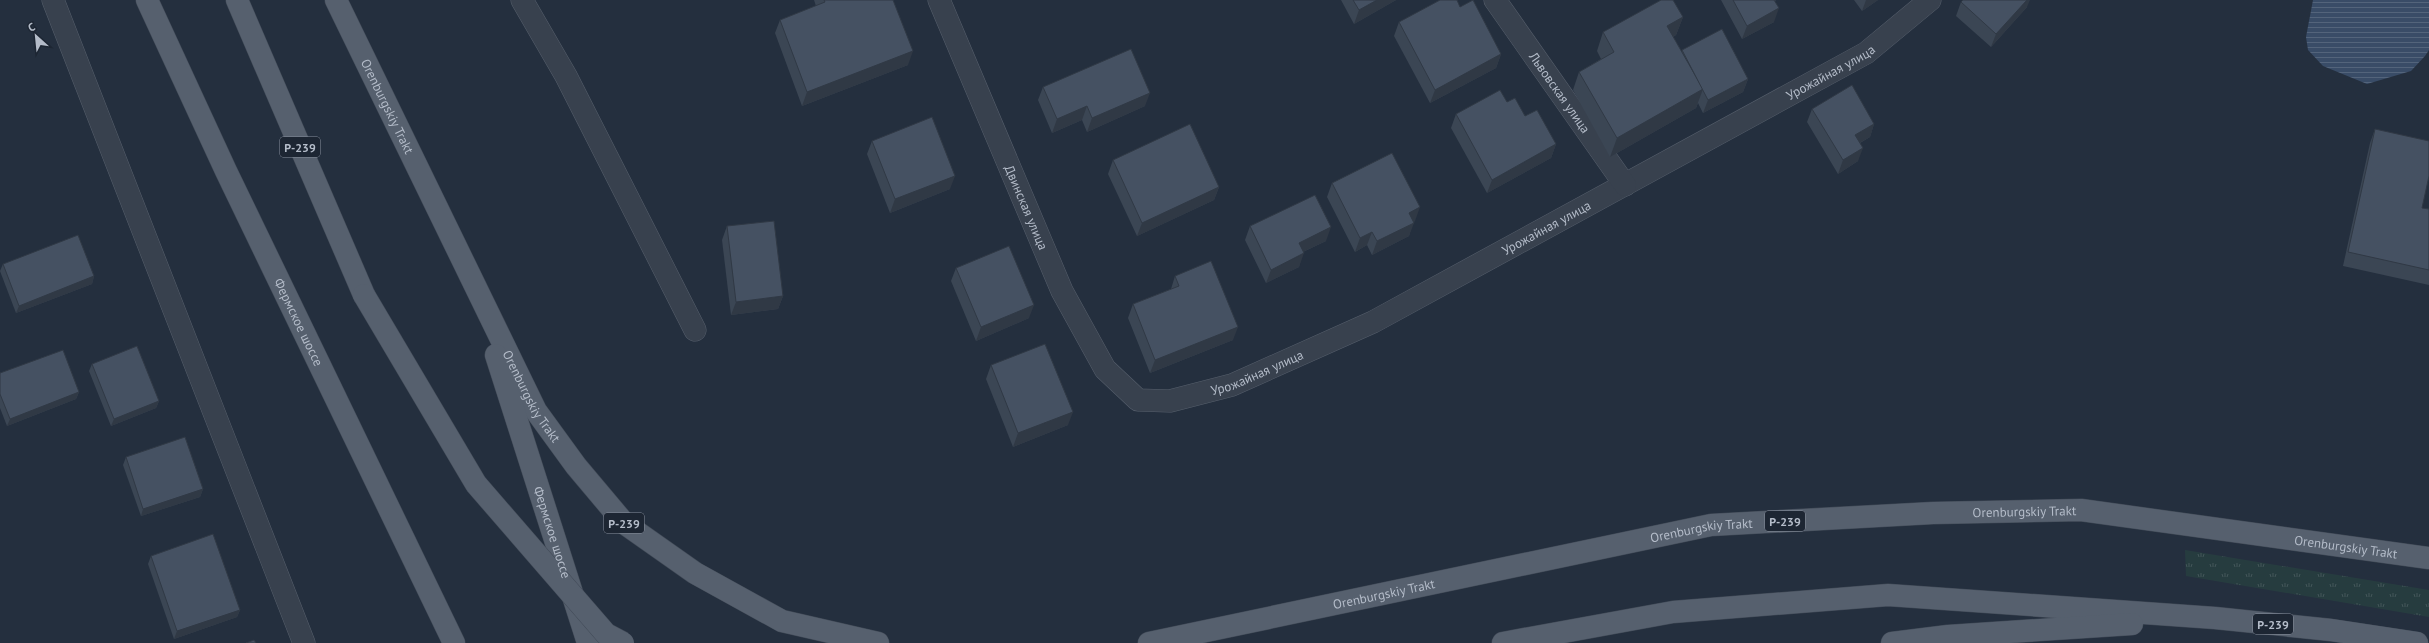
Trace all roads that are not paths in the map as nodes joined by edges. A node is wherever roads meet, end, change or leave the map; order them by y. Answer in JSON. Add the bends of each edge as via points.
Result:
{"nodes":[{"id":1,"x":53,"y":0,"type":"edge"},
{"id":2,"x":147,"y":0,"type":"edge"},
{"id":3,"x":237,"y":0,"type":"edge"},
{"id":4,"x":336,"y":0,"type":"edge"},
{"id":5,"x":522,"y":0,"type":"edge"},
{"id":6,"x":939,"y":0,"type":"edge"},
{"id":7,"x":1495,"y":0,"type":"edge"},
{"id":8,"x":1930,"y":0,"type":"edge"},
{"id":9,"x":1624,"y":185,"type":"junction"},
{"id":10,"x":474,"y":284,"type":"junction"},
{"id":11,"x":695,"y":330,"type":"dead end"},
{"id":12,"x":1138,"y":400,"type":"joint"},
{"id":13,"x":2429,"y":558,"type":"edge"},
{"id":14,"x":2215,"y":618,"type":"junction"},
{"id":15,"x":304,"y":643,"type":"edge"},
{"id":16,"x":454,"y":643,"type":"edge"},
{"id":17,"x":588,"y":643,"type":"edge"},
{"id":18,"x":623,"y":643,"type":"edge"},
{"id":19,"x":878,"y":643,"type":"edge"},
{"id":20,"x":1149,"y":643,"type":"edge"},
{"id":21,"x":1503,"y":643,"type":"edge"},
{"id":22,"x":1892,"y":643,"type":"edge"},
{"id":23,"x":2417,"y":643,"type":"edge"}],
"edges":[{"from":1,"to":15,"type":"street"},
{"from":2,"to":16,"type":"main road","name":"Фермское шоссе","via":[[233,185]]},
{"from":3,"to":18,"type":"main road","number":"Р-239","bridge":true,"via":[[364,295],[476,484],[606,634]]},
{"from":4,"to":10,"type":"main road","name":"Orenburgskiy Trakt","number":"Р-239"},
{"from":5,"to":11,"type":"street","via":[[566,76]]},
{"from":6,"to":12,"type":"street","name":"Двинская улица","via":[[1062,292],[1106,369]]},
{"from":7,"to":9,"type":"street","name":"Львовская улица"},
{"from":8,"to":9,"type":"street","name":"Урожайная улица","via":[[1866,53]]},
{"from":9,"to":12,"type":"street","name":"Урожайная улица","via":[[1373,322],[1232,385],[1170,401]]},
{"from":10,"to":17,"type":"main road","name":"Фермское шоссе"},
{"from":10,"to":19,"type":"main road","name":"Orenburgskiy Trakt","number":"Р-239","via":[[536,411],[576,466],[624,523],[695,573],[782,620]]},
{"from":13,"to":20,"type":"main road","name":"Orenburgskiy Trakt","number":"Р-239","via":[[2081,510],[1933,513],[1712,525]]},
{"from":14,"to":21,"type":"main road","number":"Р-239","via":[[1888,595],[1673,612]]},
{"from":14,"to":22,"type":"main road","via":[[1948,636]]},
{"from":14,"to":23,"type":"main road","number":"Р-239","via":[[2331,630]]}]}
